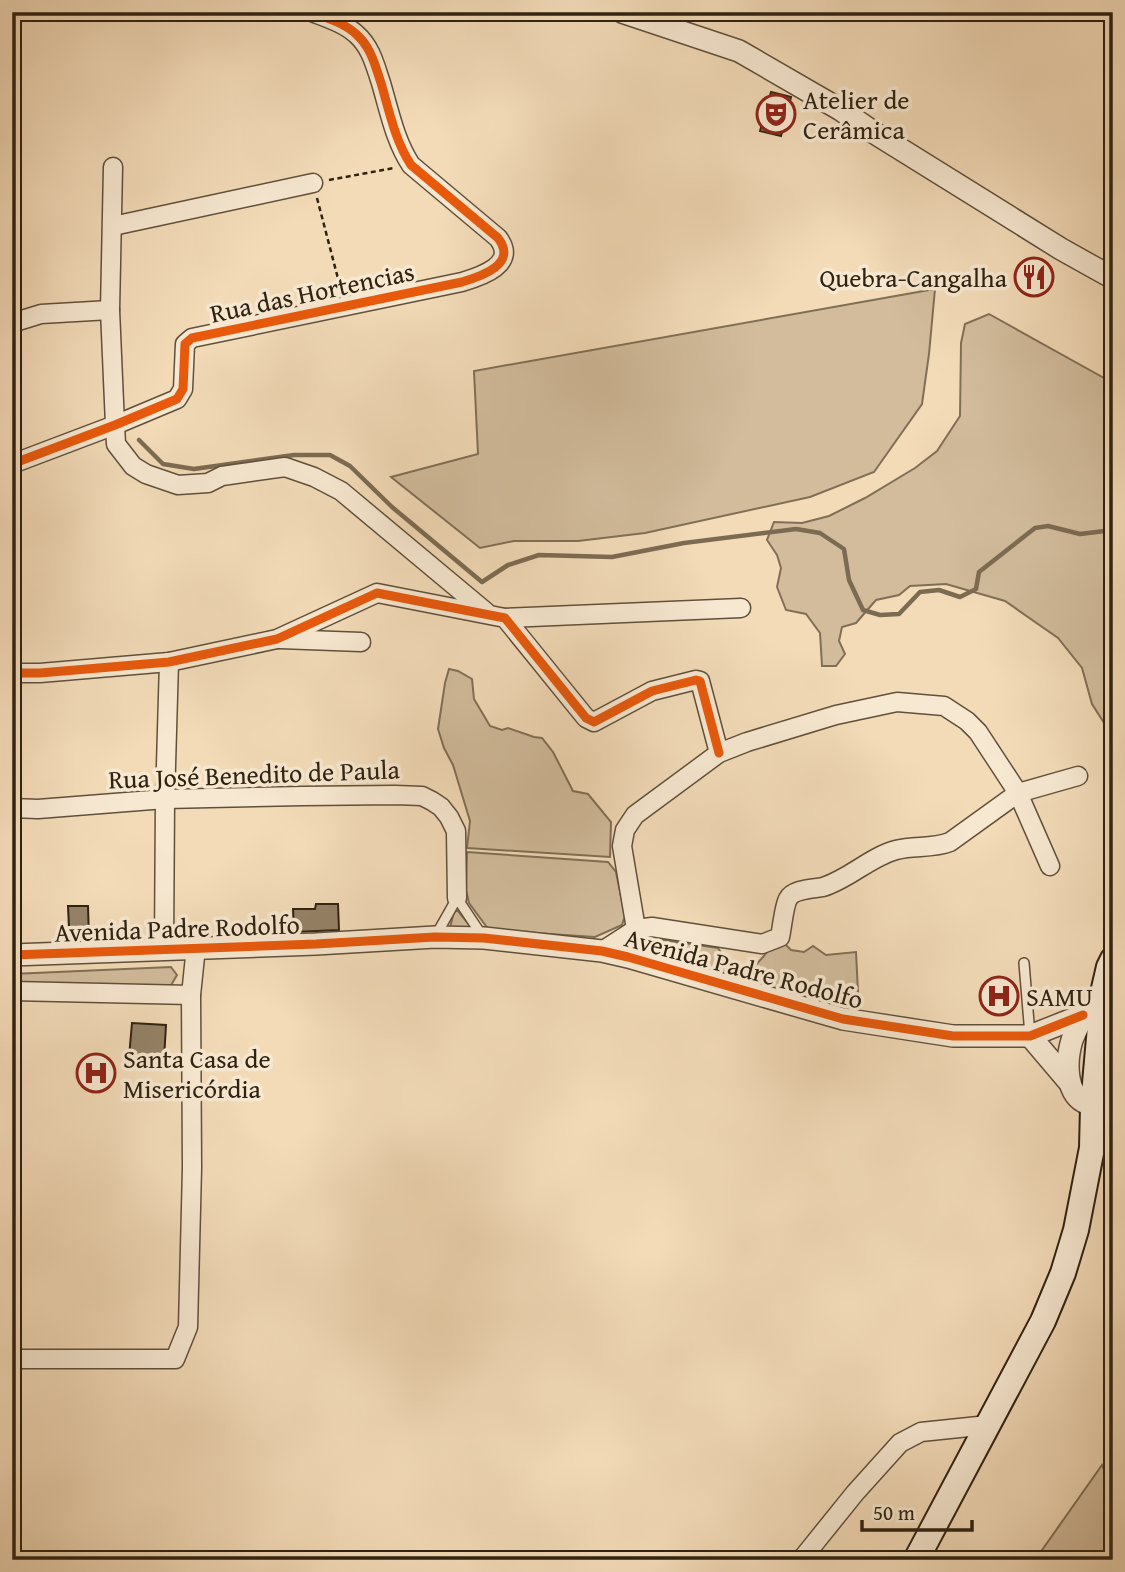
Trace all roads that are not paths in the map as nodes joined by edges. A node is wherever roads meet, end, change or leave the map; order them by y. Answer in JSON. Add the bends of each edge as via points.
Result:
{"nodes":[{"id":1,"x":312,"y":12,"type":"edge"},
{"id":2,"x":622,"y":12,"type":"edge"},
{"id":3,"x":113,"y":167,"type":"dead end"},
{"id":4,"x":313,"y":183,"type":"road end"},
{"id":5,"x":113,"y":226,"type":"junction"},
{"id":6,"x":1113,"y":278,"type":"edge"},
{"id":7,"x":110,"y":310,"type":"junction"},
{"id":8,"x":12,"y":323,"type":"edge"},
{"id":9,"x":115,"y":425,"type":"junction"},
{"id":10,"x":12,"y":464,"type":"edge"},
{"id":11,"x":741,"y":608,"type":"dead end"},
{"id":12,"x":497,"y":616,"type":"junction"},
{"id":13,"x":277,"y":639,"type":"junction"},
{"id":14,"x":361,"y":642,"type":"dead end"},
{"id":15,"x":169,"y":662,"type":"junction"},
{"id":16,"x":12,"y":673,"type":"edge"},
{"id":17,"x":719,"y":753,"type":"junction"},
{"id":18,"x":1078,"y":776,"type":"dead end"},
{"id":19,"x":1018,"y":793,"type":"junction"},
{"id":20,"x":165,"y":799,"type":"junction"},
{"id":21,"x":12,"y":808,"type":"edge"},
{"id":22,"x":1050,"y":866,"type":"dead end"},
{"id":23,"x":457,"y":898,"type":"junction"},
{"id":24,"x":636,"y":929,"type":"junction"},
{"id":25,"x":435,"y":937,"type":"junction"},
{"id":26,"x":484,"y":938,"type":"junction"},
{"id":27,"x":196,"y":947,"type":"junction"},
{"id":28,"x":164,"y":949,"type":"junction"},
{"id":29,"x":602,"y":951,"type":"junction"},
{"id":30,"x":12,"y":955,"type":"edge"},
{"id":31,"x":1113,"y":959,"type":"edge"},
{"id":32,"x":1024,"y":963,"type":"dead end"},
{"id":33,"x":12,"y":991,"type":"edge"},
{"id":34,"x":191,"y":995,"type":"junction"},
{"id":35,"x":1099,"y":1013,"type":"edge"},
{"id":36,"x":1030,"y":1036,"type":"junction"},
{"id":37,"x":1088,"y":1096,"type":"edge"},
{"id":38,"x":12,"y":1359,"type":"edge"},
{"id":39,"x":988,"y":1424,"type":"junction"},
{"id":40,"x":801,"y":1560,"type":"edge"},
{"id":41,"x":916,"y":1560,"type":"edge"}],
"edges":[{"from":1,"to":9,"type":"street","name":"Rua das Hortencias","via":[[343,25],[365,43],[411,165],[498,238],[504,254],[499,264],[462,282],[192,338],[185,344],[183,389],[177,399]]},
{"from":2,"to":6,"type":"street","via":[[739,51]]},
{"from":3,"to":5,"type":"street"},
{"from":4,"to":5,"type":"street"},
{"from":5,"to":7,"type":"street"},
{"from":7,"to":8,"type":"street","via":[[41,314]]},
{"from":7,"to":9,"type":"street"},
{"from":9,"to":10,"type":"street","name":"Rua das Hortencias"},
{"from":9,"to":12,"type":"street","via":[[116,444],[133,466],[178,485],[285,467],[314,477],[341,491]]},
{"from":11,"to":12,"type":"street"},
{"from":12,"to":13,"type":"street","via":[[377,593]]},
{"from":12,"to":17,"type":"street","via":[[594,722],[652,691],[700,681]]},
{"from":13,"to":14,"type":"street"},
{"from":13,"to":15,"type":"street"},
{"from":15,"to":16,"type":"street"},
{"from":15,"to":20,"type":"street"},
{"from":17,"to":19,"type":"street","via":[[836,715],[897,702],[944,706],[978,732]]},
{"from":17,"to":24,"type":"street","via":[[638,813],[623,835]]},
{"from":18,"to":19,"type":"street"},
{"from":19,"to":22,"type":"street"},
{"from":19,"to":24,"type":"street","via":[[950,842],[896,850],[825,886],[793,894],[780,937],[762,944],[652,927]]},
{"from":20,"to":21,"type":"street","name":"Rua José Benedito de Paula"},
{"from":20,"to":23,"type":"street","name":"Rua José Benedito de Paula","via":[[422,796],[441,807],[456,831]]},
{"from":20,"to":28,"type":"street"},
{"from":23,"to":25,"type":"lane"},
{"from":23,"to":26,"type":"lane"},
{"from":24,"to":29,"type":"street"},
{"from":25,"to":26,"type":"street","name":"Avenida Padre Rodolfo"},
{"from":25,"to":27,"type":"street","name":"Avenida Padre Rodolfo"},
{"from":26,"to":29,"type":"street","name":"Avenida Padre Rodolfo"},
{"from":27,"to":28,"type":"street","name":"Avenida Padre Rodolfo"},
{"from":27,"to":34,"type":"street"},
{"from":28,"to":30,"type":"street","name":"Avenida Padre Rodolfo"},
{"from":29,"to":36,"type":"street","name":"Avenida Padre Rodolfo","via":[[843,1019],[953,1036]]},
{"from":31,"to":35,"type":"main road"},
{"from":32,"to":36,"type":"lane"},
{"from":33,"to":34,"type":"street"},
{"from":34,"to":38,"type":"street","via":[[188,1327],[175,1359]]},
{"from":35,"to":36,"type":"street","name":"Avenida Padre Rodolfo"},
{"from":35,"to":37,"type":"main road"},
{"from":35,"to":37,"type":"street","via":[[1073,1040],[1069,1055]]},
{"from":36,"to":37,"type":"street"},
{"from":37,"to":39,"type":"main road","via":[[1092,1148],[1063,1273]]},
{"from":39,"to":40,"type":"street","via":[[921,1432],[900,1443]]},
{"from":39,"to":41,"type":"main road"}]}
